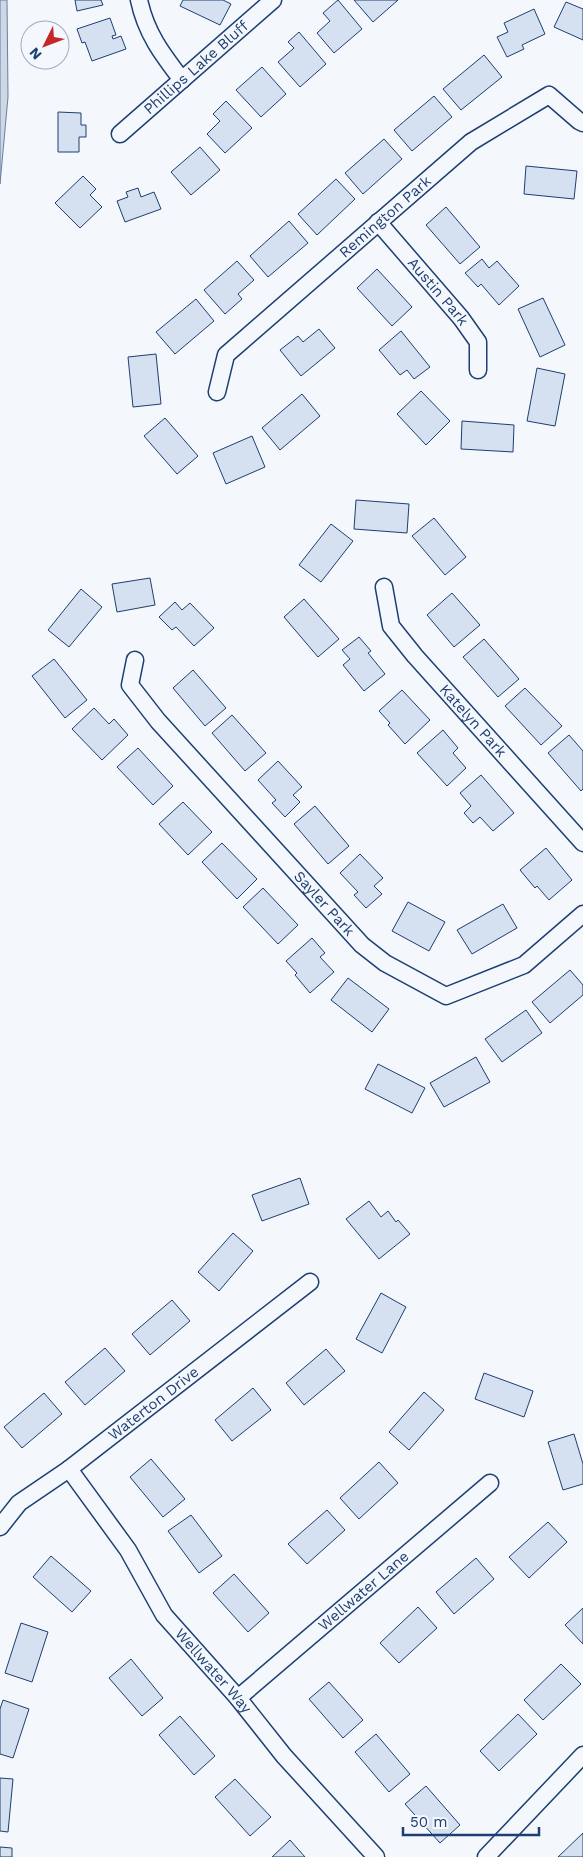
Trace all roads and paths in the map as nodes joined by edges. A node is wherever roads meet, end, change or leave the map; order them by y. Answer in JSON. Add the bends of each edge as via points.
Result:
{"nodes":[{"id":1,"x":139,"y":0,"type":"edge"},
{"id":2,"x":273,"y":0,"type":"edge"},
{"id":3,"x":182,"y":80,"type":"junction"},
{"id":4,"x":583,"y":123,"type":"edge"},
{"id":5,"x":120,"y":134,"type":"dead end"},
{"id":6,"x":378,"y":222,"type":"junction"},
{"id":7,"x":478,"y":370,"type":"dead end"},
{"id":8,"x":217,"y":392,"type":"dead end"},
{"id":9,"x":384,"y":586,"type":"dead end"},
{"id":10,"x":134,"y":660,"type":"dead end"},
{"id":11,"x":583,"y":843,"type":"edge"},
{"id":12,"x":583,"y":914,"type":"edge"},
{"id":13,"x":310,"y":1282,"type":"dead end"},
{"id":14,"x":70,"y":1469,"type":"junction"},
{"id":15,"x":490,"y":1483,"type":"dead end"},
{"id":16,"x":0,"y":1527,"type":"edge"},
{"id":17,"x":238,"y":1698,"type":"junction"},
{"id":18,"x":583,"y":1755,"type":"edge"},
{"id":19,"x":376,"y":1857,"type":"edge"},
{"id":20,"x":486,"y":1857,"type":"edge"}],
"edges":[{"from":1,"to":3,"type":"street","via":[[142,17],[156,44]]},
{"from":2,"to":3,"type":"street","name":"Phillips Lake Bluff"},
{"from":3,"to":5,"type":"street","name":"Phillips Lake Bluff"},
{"from":4,"to":6,"type":"street","name":"Remington Park","via":[[549,95],[471,142]]},
{"from":6,"to":7,"type":"street","name":"Austin Park","via":[[462,318],[478,342]]},
{"from":6,"to":8,"type":"street","name":"Remington Park","via":[[226,355]]},
{"from":9,"to":11,"type":"street","name":"Katelyn Park","via":[[391,626]]},
{"from":10,"to":12,"type":"street","name":"Sayler Park","via":[[130,685],[158,721],[362,945],[385,963],[446,996],[524,965]]},
{"from":13,"to":14,"type":"street","name":"Waterton Drive"},
{"from":14,"to":16,"type":"street","name":"Waterton Drive","via":[[19,1503]]},
{"from":14,"to":17,"type":"street","name":"Wellwater Way","via":[[128,1550],[164,1615]]},
{"from":15,"to":17,"type":"street","name":"Wellwater Lane"},
{"from":17,"to":19,"type":"street","name":"Wellwater Way","via":[[284,1756]]},
{"from":18,"to":20,"type":"street"}]}
